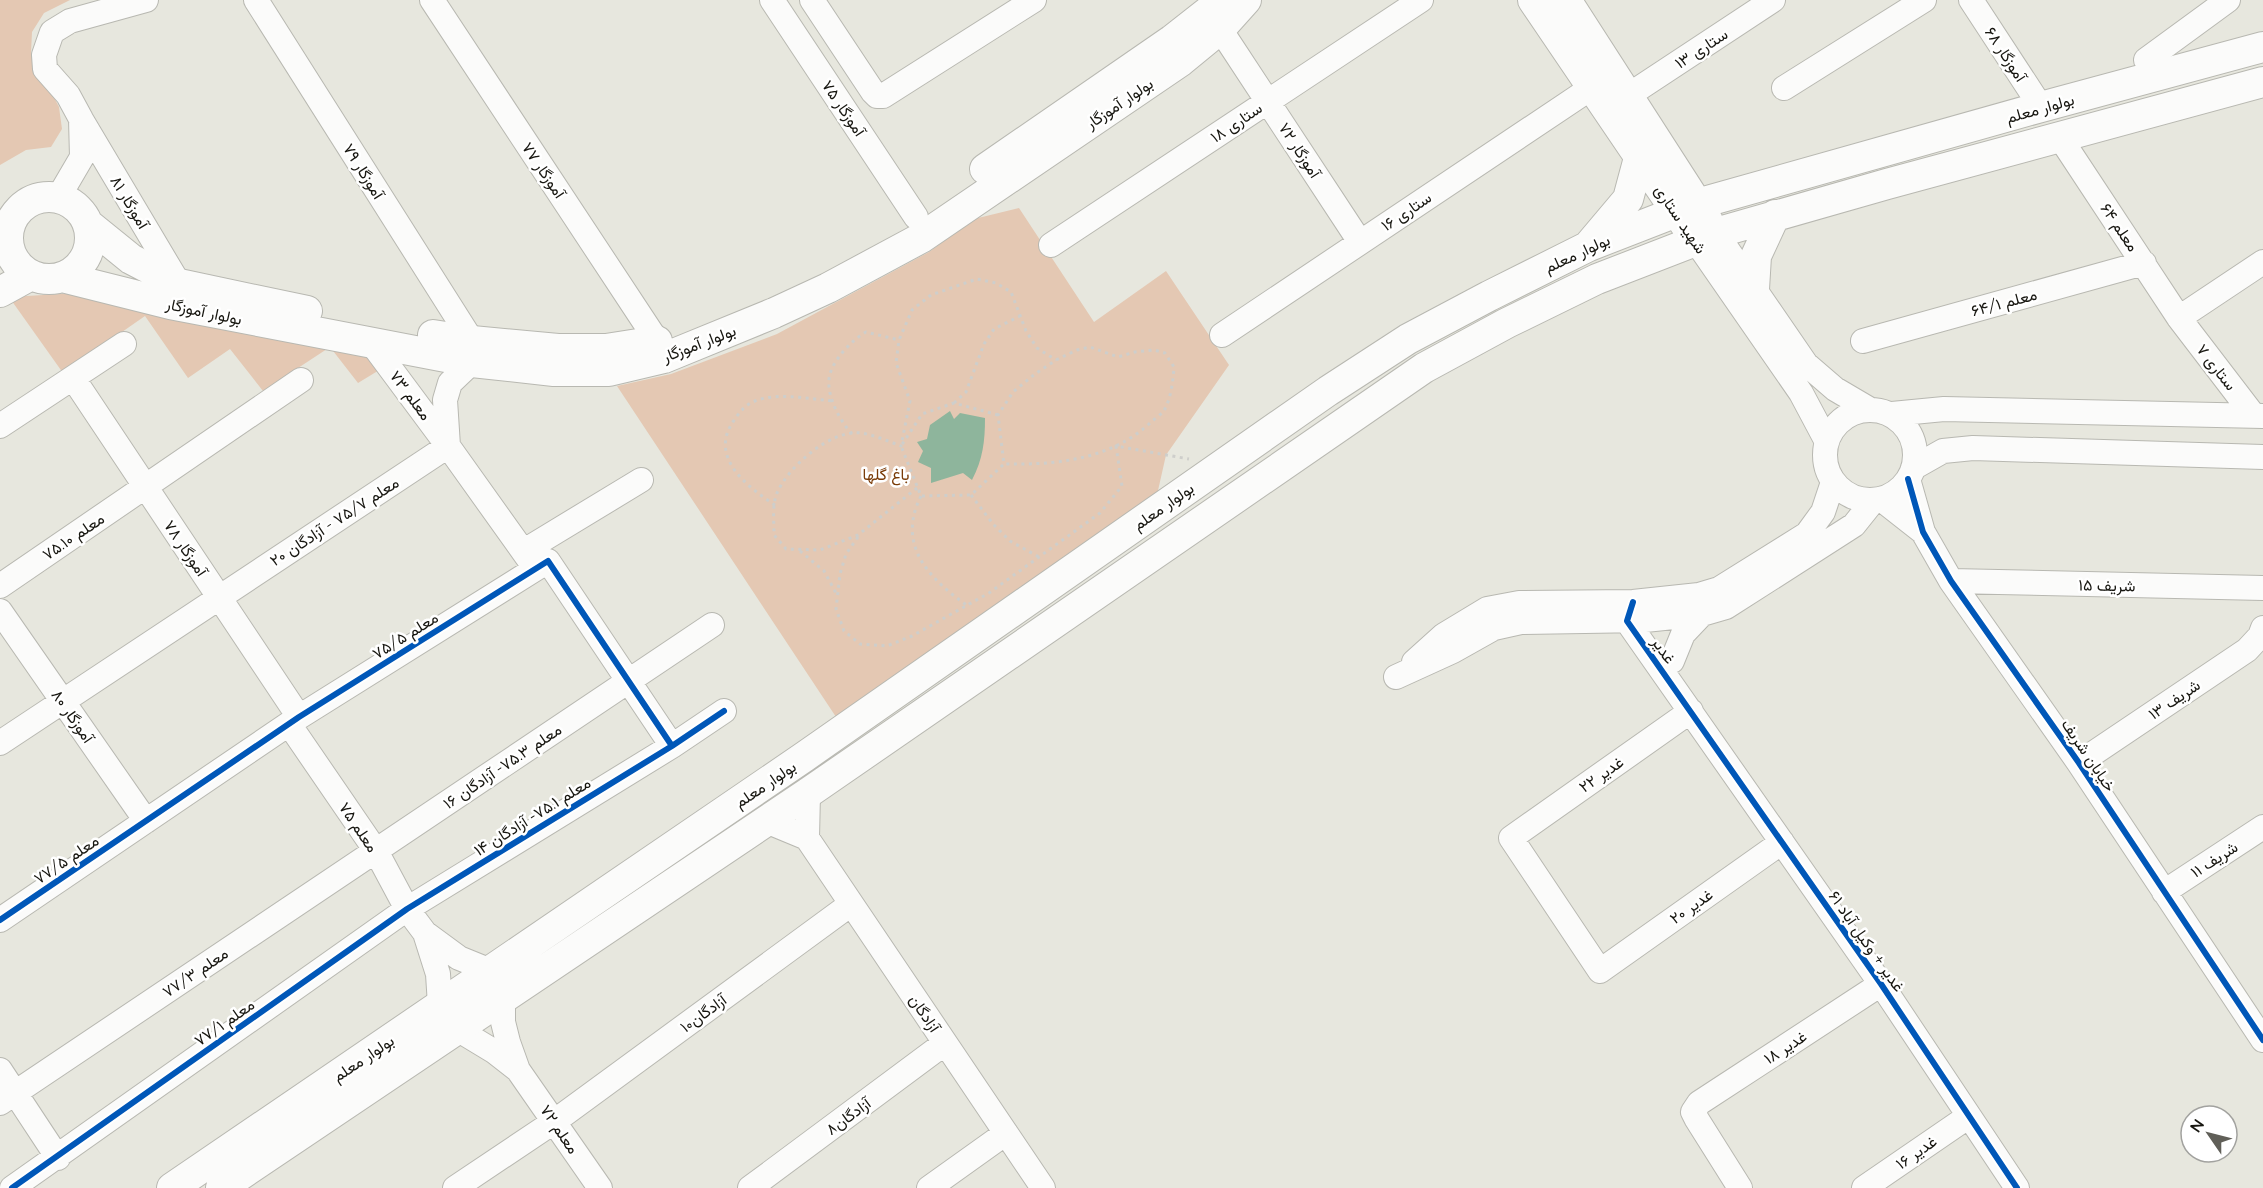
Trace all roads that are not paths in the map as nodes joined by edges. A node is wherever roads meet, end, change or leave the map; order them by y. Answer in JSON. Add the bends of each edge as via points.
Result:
{"nodes":[{"id":1,"x":146,"y":0,"type":"edge"},
{"id":2,"x":256,"y":0,"type":"edge"},
{"id":3,"x":432,"y":0,"type":"edge"},
{"id":4,"x":772,"y":0,"type":"edge"},
{"id":5,"x":812,"y":0,"type":"edge"},
{"id":6,"x":1034,"y":0,"type":"edge"},
{"id":7,"x":1246,"y":0,"type":"edge"},
{"id":8,"x":1421,"y":0,"type":"edge"},
{"id":9,"x":1533,"y":0,"type":"edge"},
{"id":10,"x":1566,"y":0,"type":"edge"},
{"id":11,"x":1773,"y":0,"type":"edge"},
{"id":12,"x":1924,"y":0,"type":"edge"},
{"id":13,"x":1971,"y":0,"type":"edge"},
{"id":14,"x":2228,"y":0,"type":"edge"},
{"id":15,"x":1212,"y":10,"type":"edge"},
{"id":16,"x":2263,"y":47,"type":"edge"},
{"id":17,"x":2146,"y":60,"type":"dead end"},
{"id":18,"x":2263,"y":82,"type":"edge"},
{"id":19,"x":1591,"y":88,"type":"junction"},
{"id":20,"x":1784,"y":88,"type":"dead end"},
{"id":21,"x":1629,"y":95,"type":"junction"},
{"id":22,"x":1268,"y":101,"type":"junction"},
{"id":23,"x":2041,"y":107,"type":"junction"},
{"id":24,"x":81,"y":119,"type":"junction"},
{"id":25,"x":2059,"y":136,"type":"junction"},
{"id":26,"x":1640,"y":158,"type":"junction"},
{"id":27,"x":58,"y":198,"type":"junction"},
{"id":28,"x":1687,"y":208,"type":"junction"},
{"id":29,"x":1775,"y":215,"type":"junction"},
{"id":30,"x":916,"y":217,"type":"junction"},
{"id":31,"x":89,"y":225,"type":"junction"},
{"id":32,"x":5,"y":236,"type":"edge"},
{"id":33,"x":1705,"y":236,"type":"junction"},
{"id":34,"x":1360,"y":242,"type":"junction"},
{"id":35,"x":1051,"y":245,"type":"dead end"},
{"id":36,"x":1589,"y":246,"type":"junction"},
{"id":37,"x":2263,"y":262,"type":"edge"},
{"id":38,"x":2144,"y":263,"type":"junction"},
{"id":39,"x":31,"y":275,"type":"junction"},
{"id":40,"x":62,"y":277,"type":"junction"},
{"id":41,"x":179,"y":284,"type":"junction"},
{"id":42,"x":1754,"y":289,"type":"junction"},
{"id":43,"x":0,"y":292,"type":"edge"},
{"id":44,"x":2179,"y":318,"type":"junction"},
{"id":45,"x":1222,"y":335,"type":"dead end"},
{"id":46,"x":657,"y":341,"type":"junction"},
{"id":47,"x":1863,"y":341,"type":"dead end"},
{"id":48,"x":124,"y":344,"type":"dead end"},
{"id":49,"x":373,"y":345,"type":"junction"},
{"id":50,"x":472,"y":352,"type":"junction"},
{"id":51,"x":73,"y":378,"type":"junction"},
{"id":52,"x":301,"y":380,"type":"dead end"},
{"id":53,"x":1880,"y":412,"type":"junction"},
{"id":54,"x":2259,"y":416,"type":"edge"},
{"id":55,"x":0,"y":426,"type":"edge"},
{"id":56,"x":1826,"y":440,"type":"junction"},
{"id":57,"x":448,"y":446,"type":"junction"},
{"id":58,"x":2263,"y":457,"type":"edge"},
{"id":59,"x":1911,"y":473,"type":"junction"},
{"id":60,"x":641,"y":480,"type":"dead end"},
{"id":61,"x":1833,"y":482,"type":"junction"},
{"id":62,"x":145,"y":486,"type":"junction"},
{"id":63,"x":1878,"y":499,"type":"junction"},
{"id":64,"x":1923,"y":532,"type":"junction"},
{"id":65,"x":529,"y":560,"type":"junction"},
{"id":66,"x":1951,"y":581,"type":"junction"},
{"id":67,"x":0,"y":586,"type":"edge"},
{"id":68,"x":2263,"y":588,"type":"edge"},
{"id":69,"x":219,"y":597,"type":"junction"},
{"id":70,"x":0,"y":610,"type":"edge"},
{"id":71,"x":1702,"y":614,"type":"junction"},
{"id":72,"x":1635,"y":615,"type":"junction"},
{"id":73,"x":712,"y":625,"type":"dead end"},
{"id":74,"x":2263,"y":628,"type":"edge"},
{"id":75,"x":1672,"y":661,"type":"junction"},
{"id":76,"x":628,"y":681,"type":"junction"},
{"id":77,"x":63,"y":701,"type":"junction"},
{"id":78,"x":724,"y":711,"type":"dead end"},
{"id":79,"x":1691,"y":711,"type":"junction"},
{"id":80,"x":294,"y":721,"type":"junction"},
{"id":81,"x":0,"y":743,"type":"edge"},
{"id":82,"x":672,"y":746,"type":"junction"},
{"id":83,"x":2079,"y":764,"type":"junction"},
{"id":84,"x":808,"y":793,"type":"junction"},
{"id":85,"x":146,"y":821,"type":"junction"},
{"id":86,"x":766,"y":822,"type":"junction"},
{"id":87,"x":2263,"y":827,"type":"edge"},
{"id":88,"x":807,"y":838,"type":"junction"},
{"id":89,"x":1782,"y":842,"type":"junction"},
{"id":90,"x":376,"y":850,"type":"junction"},
{"id":91,"x":2164,"y":892,"type":"junction"},
{"id":92,"x":852,"y":904,"type":"junction"},
{"id":93,"x":407,"y":909,"type":"junction"},
{"id":94,"x":0,"y":920,"type":"edge"},
{"id":95,"x":425,"y":933,"type":"junction"},
{"id":96,"x":491,"y":971,"type":"junction"},
{"id":97,"x":1600,"y":971,"type":"joint"},
{"id":98,"x":1881,"y":984,"type":"junction"},
{"id":99,"x":503,"y":999,"type":"junction"},
{"id":100,"x":448,"y":1017,"type":"junction"},
{"id":101,"x":2259,"y":1026,"type":"edge"},
{"id":102,"x":945,"y":1043,"type":"junction"},
{"id":103,"x":0,"y":1070,"type":"edge"},
{"id":104,"x":518,"y":1070,"type":"junction"},
{"id":105,"x":8,"y":1098,"type":"edge"},
{"id":106,"x":1968,"y":1116,"type":"junction"},
{"id":107,"x":555,"y":1121,"type":"junction"},
{"id":108,"x":1006,"y":1133,"type":"junction"},
{"id":109,"x":58,"y":1158,"type":"junction"},
{"id":110,"x":12,"y":1188,"type":"edge"},
{"id":111,"x":172,"y":1188,"type":"edge"},
{"id":112,"x":221,"y":1188,"type":"edge"},
{"id":113,"x":455,"y":1188,"type":"edge"},
{"id":114,"x":600,"y":1188,"type":"edge"},
{"id":115,"x":750,"y":1188,"type":"edge"},
{"id":116,"x":929,"y":1188,"type":"edge"},
{"id":117,"x":1043,"y":1188,"type":"edge"},
{"id":118,"x":1740,"y":1188,"type":"edge"},
{"id":119,"x":1864,"y":1188,"type":"edge"},
{"id":120,"x":2017,"y":1188,"type":"edge"}],
"edges":[{"from":1,"to":24,"type":"street","name":"۸۱ آموزگار","via":[[70,21],[52,32],[44,55],[45,69],[68,95]]},
{"from":2,"to":50,"type":"street","name":"۷۹ آموزگار"},
{"from":3,"to":46,"type":"street","name":"۷۷ آموزگار"},
{"from":4,"to":30,"type":"street","name":"آموزگار ۷۵"},
{"from":5,"to":6,"type":"street","via":[[873,92],[883,96]]},
{"from":7,"to":15,"type":"main road","name":"بولوار آموزگار"},
{"from":8,"to":22,"type":"street","name":"ستاری ۱۸"},
{"from":9,"to":19,"type":"main road","name":"شهید ستاری"},
{"from":10,"to":21,"type":"main road","name":"شهید ستاری"},
{"from":11,"to":21,"type":"street","name":"ستاری ۱۳"},
{"from":12,"to":20,"type":"street"},
{"from":13,"to":23,"type":"street","name":"آموزگار ۶۸"},
{"from":14,"to":17,"type":"street"},
{"from":15,"to":22,"type":"street","name":"۷۲ آموزگار"},
{"from":15,"to":30,"type":"main road","name":"بولوار آموزگار"},
{"from":15,"to":50,"type":"main road","name":"بولوار آموزگار","via":[[1181,61],[921,238],[774,313],[664,358],[609,371],[554,371]]},
{"from":16,"to":23,"type":"main road","name":"بولوار معلم"},
{"from":18,"to":25,"type":"main road","name":"بولوار معلم"},
{"from":19,"to":26,"type":"main road","name":"شهید ستاری"},
{"from":19,"to":34,"type":"street","name":"ستاری ۱۶"},
{"from":21,"to":28,"type":"main road","name":"شهید ستاری"},
{"from":22,"to":34,"type":"street","name":"۷۲ آموزگار"},
{"from":22,"to":35,"type":"street","name":"ستاری ۱۸"},
{"from":23,"to":28,"type":"main road","name":"بولوار معلم"},
{"from":24,"to":27,"type":"street","via":[[82,157]]},
{"from":24,"to":41,"type":"street","name":"۸۱ آموزگار"},
{"from":25,"to":29,"type":"main road","name":"بولوار معلم"},
{"from":25,"to":38,"type":"street","name":"معلم ۶۴"},
{"from":26,"to":28,"type":"main road","name":"شهید ستاری"},
{"from":26,"to":36,"type":"main road","via":[[1628,199]]},
{"from":27,"to":31,"type":"main road","via":[[77,207]]},
{"from":27,"to":32,"type":"main road","via":[[37,199],[27,204]]},
{"from":28,"to":33,"type":"main road","name":"شهید ستاری"},
{"from":28,"to":36,"type":"main road","name":"بولوار معلم"},
{"from":29,"to":33,"type":"main road","name":"بولوار معلم"},
{"from":29,"to":42,"type":"main road","via":[[1756,256]]},
{"from":30,"to":46,"type":"main road","name":"بولوار آموزگار","via":[[766,296]]},
{"from":31,"to":40,"type":"main road","via":[[86,257],[80,266]]},
{"from":31,"to":41,"type":"main road","name":"بولوار آموزگار","via":[[131,259]]},
{"from":32,"to":39,"type":"main road","via":[[10,251]]},
{"from":33,"to":42,"type":"street","name":"شهید ستاری"},
{"from":33,"to":56,"type":"street","name":"شهید ستاری"},
{"from":33,"to":84,"type":"main road","name":"بولوار معلم","via":[[1597,279],[1424,368]]},
{"from":34,"to":45,"type":"street","name":"ستاری ۱۶"},
{"from":36,"to":96,"type":"main road","name":"بولوار معلم","via":[[1408,339],[1328,391],[795,764]]},
{"from":37,"to":44,"type":"street"},
{"from":38,"to":44,"type":"street","name":"معلم ۶۴"},
{"from":38,"to":47,"type":"street","name":"معلم ۶۴/۱"},
{"from":39,"to":40,"type":"main road","via":[[41,279]]},
{"from":39,"to":43,"type":"main road"},
{"from":40,"to":49,"type":"main road","name":"بولوار آموزگار","via":[[170,304]]},
{"from":41,"to":50,"type":"main road","name":"بولوار آموزگار","via":[[377,325]]},
{"from":42,"to":53,"type":"street","name":"شهید ستاری","via":[[1806,364],[1835,389]]},
{"from":44,"to":54,"type":"street","name":"ستاری ۷"},
{"from":46,"to":50,"type":"main road","name":"بولوار آموزگار","via":[[606,349]]},
{"from":48,"to":51,"type":"street"},
{"from":49,"to":50,"type":"main road","name":"بولوار آموزگار"},
{"from":49,"to":57,"type":"street","name":"معلم ۷۳"},
{"from":50,"to":57,"type":"street","via":[[450,383],[445,400]]},
{"from":51,"to":55,"type":"street"},
{"from":51,"to":62,"type":"street","name":"آموزگار ۷۸"},
{"from":52,"to":62,"type":"street","name":"معلم ۷۵.۱۰"},
{"from":53,"to":54,"type":"street","via":[[1944,409]]},
{"from":53,"to":56,"type":"street","via":[[1843,418]]},
{"from":53,"to":59,"type":"street","via":[[1907,428],[1915,447]]},
{"from":56,"to":61,"type":"street","via":[[1825,462]]},
{"from":57,"to":65,"type":"street","name":"معلم ۷۳"},
{"from":57,"to":69,"type":"street","name":"معلم ۷۵/۷ - آزادگان ۲۰"},
{"from":58,"to":59,"type":"street","via":[[1972,448],[1943,451]]},
{"from":59,"to":63,"type":"street"},
{"from":59,"to":64,"type":"street","name":"خیابان شریف"},
{"from":60,"to":65,"type":"street","name":"معلم ۷۵/۵"},
{"from":61,"to":63,"type":"street","via":[[1858,499]]},
{"from":61,"to":72,"type":"street","via":[[1823,512],[1807,534],[1719,589]]},
{"from":62,"to":67,"type":"street","name":"معلم ۷۵.۱۰"},
{"from":62,"to":69,"type":"street","name":"آموزگار ۷۸"},
{"from":63,"to":64,"type":"street","name":"خیابان شریف"},
{"from":63,"to":71,"type":"street","via":[[1854,525],[1726,607]]},
{"from":64,"to":66,"type":"street","name":"خیابان شریف"},
{"from":65,"to":76,"type":"street","via":[[548,561]]},
{"from":65,"to":80,"type":"street","name":"معلم ۷۵/۵"},
{"from":66,"to":68,"type":"street","name":"شریف ۱۵"},
{"from":66,"to":83,"type":"street","name":"خیابان شریف"},
{"from":69,"to":77,"type":"street","name":"معلم ۷۵/۷ - آزادگان ۲۰"},
{"from":69,"to":80,"type":"street","name":"آموزگار ۷۸"},
{"from":70,"to":77,"type":"street","name":"آموزگار ۸۰"},
{"from":71,"to":72,"type":"street"},
{"from":71,"to":75,"type":"street","via":[[1683,634]]},
{"from":72,"to":72,"type":"street","via":[[1519,603],[1487,609],[1444,635],[1396,677],[1494,628],[1521,622]]},
{"from":72,"to":75,"type":"street","name":"غدیر"},
{"from":72,"to":79,"type":"street","name":"غدیر"},
{"from":73,"to":76,"type":"street","name":"معلم ۷۵.۳- آزادگان ۱۶"},
{"from":74,"to":83,"type":"street","name":"شریف ۱۳","via":[[2247,650]]},
{"from":75,"to":79,"type":"street","name":"غدیر"},
{"from":76,"to":82,"type":"street"},
{"from":76,"to":90,"type":"street","name":"معلم ۷۵.۳- آزادگان ۱۶"},
{"from":77,"to":81,"type":"street","name":"معلم ۷۵/۷ - آزادگان ۲۰"},
{"from":77,"to":85,"type":"street","name":"آموزگار ۸۰"},
{"from":78,"to":82,"type":"street","name":"معلم ۷۵.۱- آزادگان ۱۴"},
{"from":79,"to":89,"type":"street","name":"غدیر + وکیل آباد ۶۱"},
{"from":79,"to":97,"type":"street","name":"غدیر ۲۲","via":[[1511,838]]},
{"from":80,"to":85,"type":"street","name":"معلم ۷۵/۵"},
{"from":80,"to":90,"type":"street","name":"معلم ۷۵"},
{"from":82,"to":93,"type":"street","name":"معلم ۷۵.۱- آزادگان ۱۴"},
{"from":83,"to":91,"type":"street","name":"خیابان شریف"},
{"from":84,"to":86,"type":"main road","name":"بولوار معلم"},
{"from":84,"to":88,"type":"street"},
{"from":85,"to":94,"type":"street","name":"معلم ۷۷/۵"},
{"from":86,"to":88,"type":"street"},
{"from":86,"to":99,"type":"main road","name":"بولوار معلم"},
{"from":87,"to":91,"type":"street","name":"شریف ۱۱"},
{"from":88,"to":92,"type":"street","name":"آزادگان"},
{"from":89,"to":97,"type":"street","name":"غدیر ۲۰"},
{"from":89,"to":98,"type":"street","name":"غدیر + وکیل آباد ۶۱"},
{"from":90,"to":93,"type":"street","name":"معلم ۷۵"},
{"from":90,"to":105,"type":"street","name":"معلم ۷۷/۳"},
{"from":91,"to":101,"type":"street","name":"خیابان شریف"},
{"from":92,"to":102,"type":"street","name":"آزادگان"},
{"from":92,"to":107,"type":"street","name":"آزادگان۱۰"},
{"from":93,"to":95,"type":"street","name":"معلم ۷۵"},
{"from":93,"to":109,"type":"street","name":"معلم ۷۷/۱"},
{"from":95,"to":96,"type":"street","via":[[459,958]]},
{"from":95,"to":100,"type":"street"},
{"from":96,"to":100,"type":"main road","name":"بولوار معلم"},
{"from":98,"to":106,"type":"street","name":"غدیر + وکیل آباد ۶۱"},
{"from":98,"to":118,"type":"street","name":"غدیر ۱۸","via":[[1699,1103],[1693,1112]]},
{"from":99,"to":100,"type":"main road","name":"بولوار معلم"},
{"from":99,"to":104,"type":"street","via":[[503,1022]]},
{"from":100,"to":104,"type":"street"},
{"from":100,"to":111,"type":"main road","name":"بولوار معلم"},
{"from":100,"to":112,"type":"main road","name":"بولوار معلم"},
{"from":102,"to":108,"type":"street","name":"آزادگان"},
{"from":102,"to":115,"type":"street","name":"آزادگان۸"},
{"from":103,"to":105,"type":"street"},
{"from":104,"to":107,"type":"street","name":"معلم ۷۲"},
{"from":105,"to":109,"type":"street"},
{"from":106,"to":119,"type":"street","name":"غدیر ۱۶"},
{"from":106,"to":120,"type":"street","name":"غدیر + وکیل آباد ۶۱"},
{"from":107,"to":113,"type":"street","name":"آزادگان۱۰"},
{"from":107,"to":114,"type":"street","name":"معلم ۷۲"},
{"from":108,"to":116,"type":"street"},
{"from":108,"to":117,"type":"street","name":"آزادگان"},
{"from":109,"to":110,"type":"street","name":"معلم ۷۷/۱"}]}
